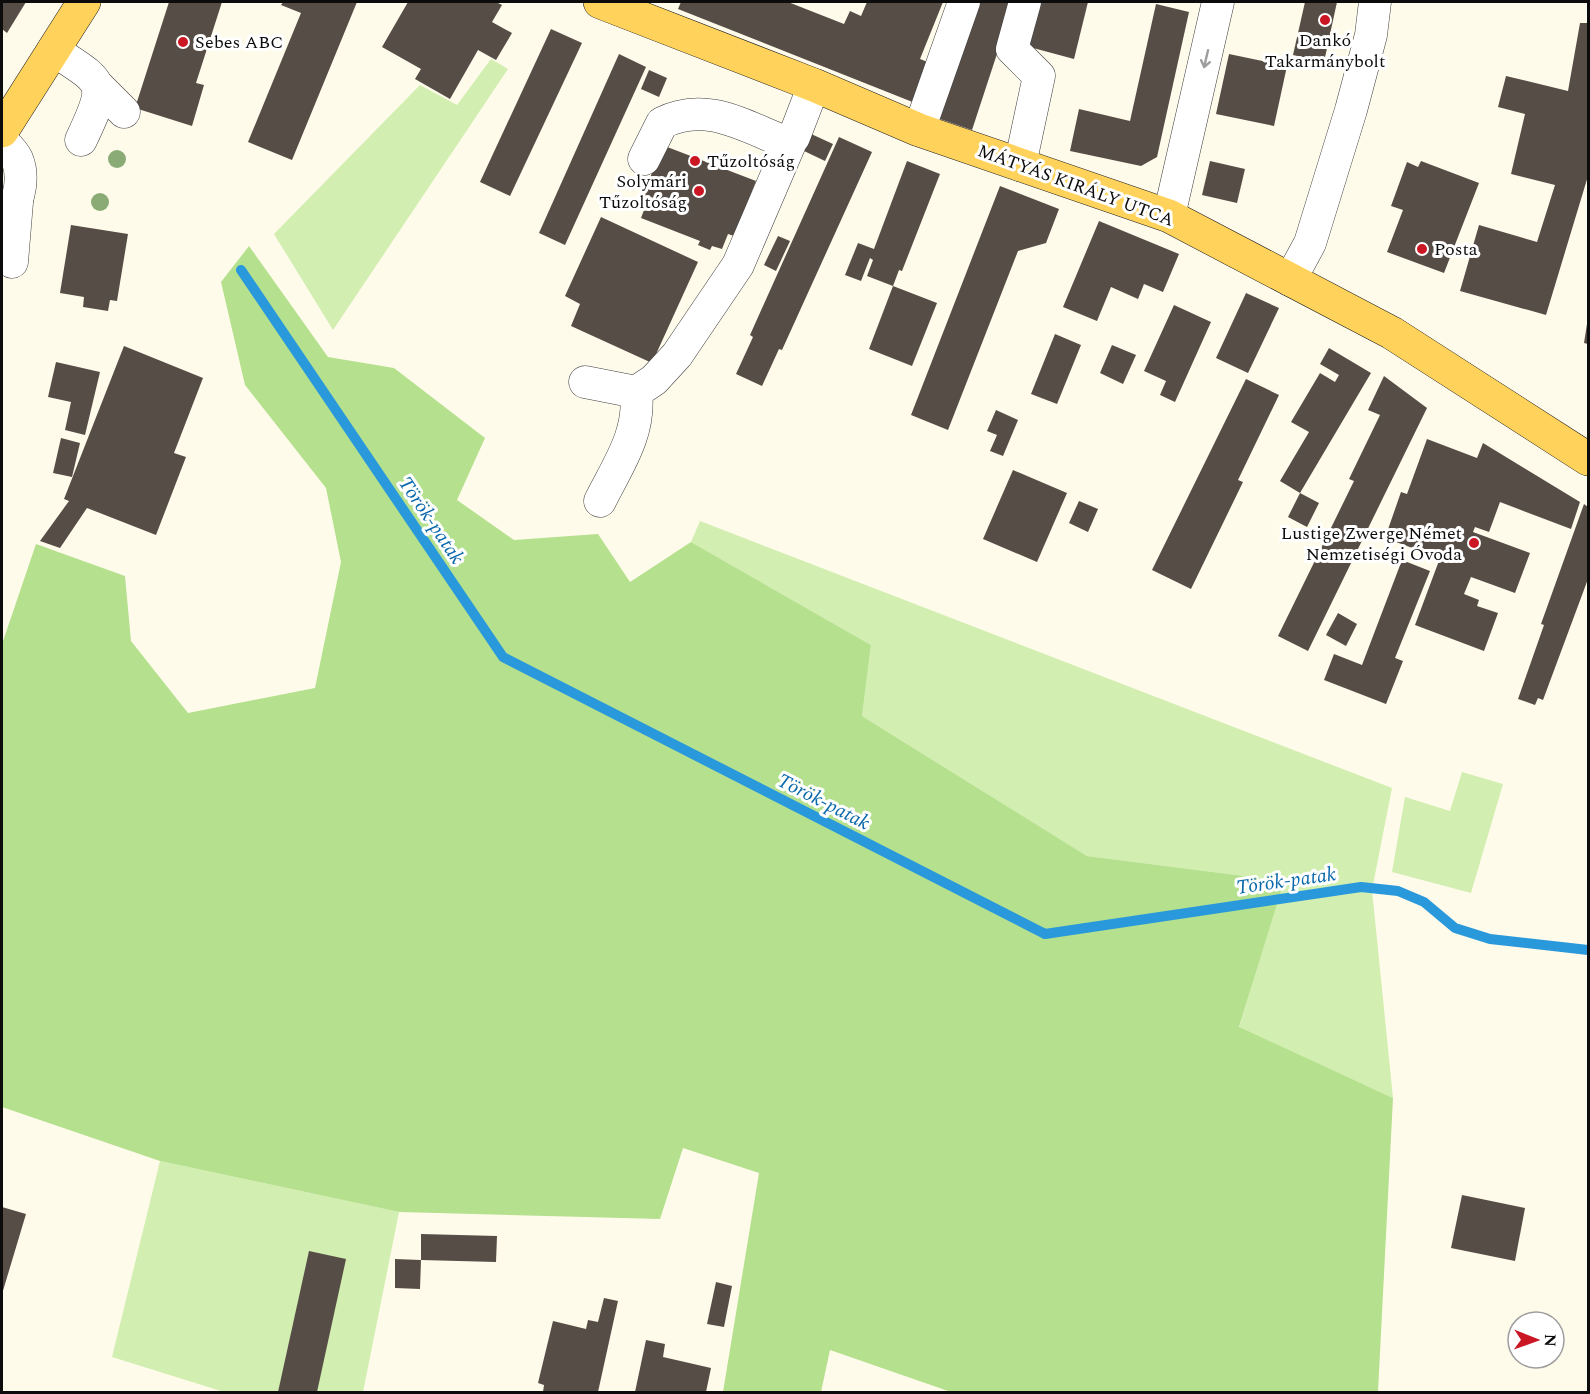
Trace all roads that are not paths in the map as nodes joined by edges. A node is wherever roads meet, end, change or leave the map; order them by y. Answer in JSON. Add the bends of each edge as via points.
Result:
{"nodes":[{"id":1,"x":84,"y":2,"type":"edge"},
{"id":2,"x":964,"y":2,"type":"edge"},
{"id":3,"x":1025,"y":2,"type":"edge"},
{"id":4,"x":1218,"y":2,"type":"edge"},
{"id":5,"x":1375,"y":2,"type":"edge"},
{"id":6,"x":624,"y":6,"type":"edge"},
{"id":7,"x":53,"y":50,"type":"junction"},
{"id":8,"x":814,"y":85,"type":"junction"},
{"id":9,"x":99,"y":87,"type":"junction"},
{"id":10,"x":124,"y":112,"type":"dead end"},
{"id":11,"x":2,"y":130,"type":"edge"},
{"id":12,"x":918,"y":130,"type":"junction"},
{"id":13,"x":792,"y":139,"type":"junction"},
{"id":14,"x":81,"y":140,"type":"dead end"},
{"id":15,"x":2,"y":141,"type":"edge"},
{"id":16,"x":644,"y":159,"type":"dead end"},
{"id":17,"x":1020,"y":165,"type":"junction"},
{"id":18,"x":9,"y":214,"type":"edge"},
{"id":19,"x":1169,"y":216,"type":"junction"},
{"id":20,"x":12,"y":262,"type":"dead end"},
{"id":21,"x":1290,"y":280,"type":"junction"},
{"id":22,"x":585,"y":382,"type":"dead end"},
{"id":23,"x":636,"y":392,"type":"junction"},
{"id":24,"x":1588,"y":459,"type":"edge"},
{"id":25,"x":600,"y":501,"type":"dead end"}],
"edges":[{"from":1,"to":7,"type":"main road"},
{"from":2,"to":12,"type":"street"},
{"from":3,"to":17,"type":"street","via":[[1012,49],[1039,76]]},
{"from":4,"to":19,"type":"street","one_way":true},
{"from":5,"to":21,"type":"street","via":[[1371,35],[1351,110],[1310,243]]},
{"from":6,"to":8,"type":"main road","name":"MÁTYÁS KIRÁLY UTCA"},
{"from":7,"to":9,"type":"street","via":[[93,76]]},
{"from":7,"to":11,"type":"main road"},
{"from":8,"to":12,"type":"main road","name":"MÁTYÁS KIRÁLY UTCA"},
{"from":8,"to":13,"type":"street"},
{"from":9,"to":10,"type":"street"},
{"from":9,"to":14,"type":"street","via":[[97,106]]},
{"from":12,"to":17,"type":"main road","name":"MÁTYÁS KIRÁLY UTCA"},
{"from":13,"to":16,"type":"street","via":[[783,141],[698,112],[662,123]]},
{"from":13,"to":23,"type":"street","via":[[738,265],[677,355],[654,380]]},
{"from":15,"to":18,"type":"street","via":[[16,156],[21,170]]},
{"from":17,"to":19,"type":"main road","name":"MÁTYÁS KIRÁLY UTCA"},
{"from":18,"to":20,"type":"street"},
{"from":19,"to":21,"type":"main road","name":"MÁTYÁS KIRÁLY UTCA"},
{"from":21,"to":24,"type":"main road","name":"MÁTYÁS KIRÁLY UTCA","via":[[1392,333]]},
{"from":22,"to":23,"type":"street"},
{"from":23,"to":25,"type":"street","via":[[638,412],[633,436]]}]}
